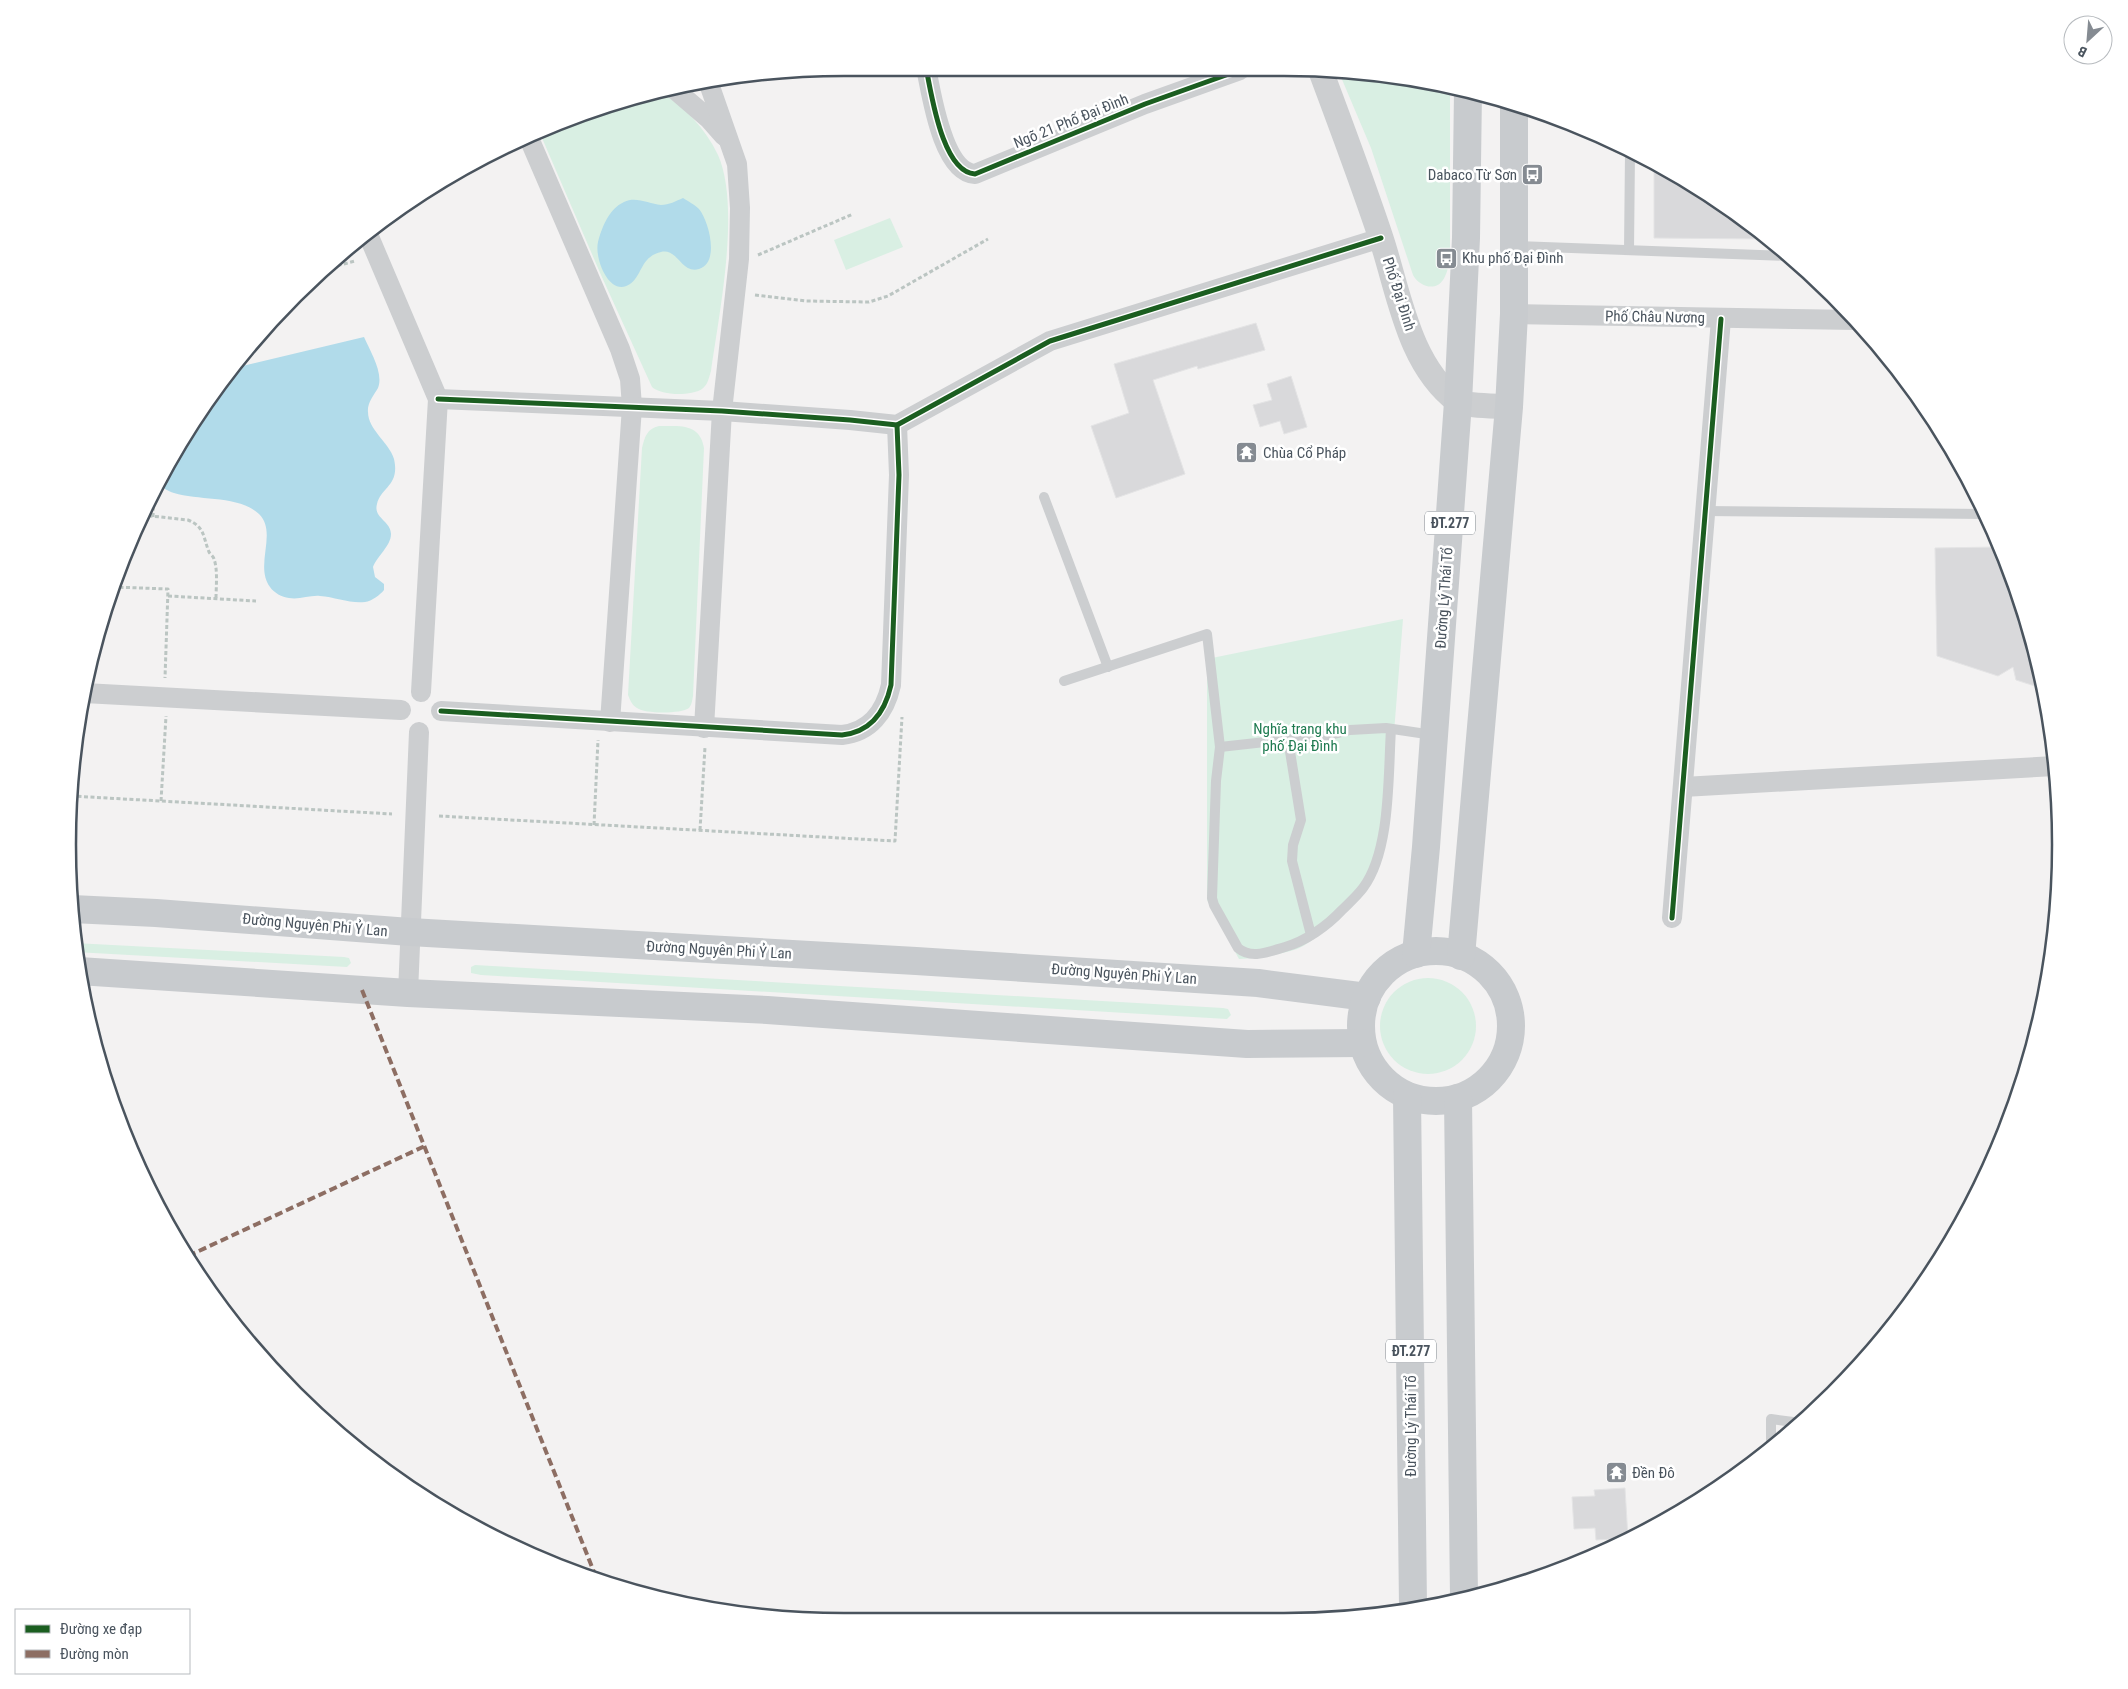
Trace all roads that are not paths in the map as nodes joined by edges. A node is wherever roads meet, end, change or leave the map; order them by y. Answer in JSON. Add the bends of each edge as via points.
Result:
{"nodes":[{"id":1,"x":928,"y":76,"type":"edge"},
{"id":2,"x":1223,"y":76,"type":"edge"},
{"id":3,"x":1323,"y":78,"type":"edge"},
{"id":4,"x":711,"y":88,"type":"edge"},
{"id":5,"x":680,"y":94,"type":"edge"},
{"id":6,"x":1468,"y":99,"type":"edge"},
{"id":7,"x":1514,"y":112,"type":"edge"},
{"id":8,"x":531,"y":144,"type":"edge"},
{"id":9,"x":732,"y":145,"type":"junction"},
{"id":10,"x":1630,"y":159,"type":"edge"},
{"id":11,"x":1381,"y":238,"type":"junction"},
{"id":12,"x":371,"y":240,"type":"edge"},
{"id":13,"x":1513,"y":246,"type":"junction"},
{"id":14,"x":1629,"y":250,"type":"junction"},
{"id":15,"x":1776,"y":255,"type":"edge"},
{"id":16,"x":1514,"y":314,"type":"junction"},
{"id":17,"x":1721,"y":319,"type":"junction"},
{"id":18,"x":1844,"y":320,"type":"edge"},
{"id":19,"x":438,"y":399,"type":"junction"},
{"id":20,"x":1458,"y":402,"type":"junction"},
{"id":21,"x":632,"y":407,"type":"junction"},
{"id":22,"x":1510,"y":407,"type":"junction"},
{"id":23,"x":722,"y":411,"type":"junction"},
{"id":24,"x":897,"y":425,"type":"junction"},
{"id":25,"x":1044,"y":497,"type":"dead end"},
{"id":26,"x":1705,"y":511,"type":"junction"},
{"id":27,"x":1977,"y":514,"type":"edge"},
{"id":28,"x":1108,"y":667,"type":"junction"},
{"id":29,"x":1064,"y":681,"type":"dead end"},
{"id":30,"x":421,"y":692,"type":"junction"},
{"id":31,"x":91,"y":693,"type":"edge"},
{"id":32,"x":401,"y":710,"type":"junction"},
{"id":33,"x":441,"y":711,"type":"junction"},
{"id":34,"x":610,"y":722,"type":"junction"},
{"id":35,"x":1392,"y":729,"type":"junction"},
{"id":36,"x":419,"y":732,"type":"junction"},
{"id":37,"x":1434,"y":735,"type":"junction"},
{"id":38,"x":705,"y":737,"type":"junction"},
{"id":39,"x":1288,"y":739,"type":"junction"},
{"id":40,"x":1220,"y":747,"type":"junction"},
{"id":41,"x":2047,"y":766,"type":"edge"},
{"id":42,"x":1682,"y":787,"type":"junction"},
{"id":43,"x":79,"y":909,"type":"edge"},
{"id":44,"x":1672,"y":918,"type":"dead end"},
{"id":45,"x":410,"y":932,"type":"junction"},
{"id":46,"x":1311,"y":934,"type":"junction"},
{"id":47,"x":1416,"y":954,"type":"junction"},
{"id":48,"x":1461,"y":956,"type":"junction"},
{"id":49,"x":87,"y":972,"type":"edge"},
{"id":50,"x":408,"y":993,"type":"junction"},
{"id":51,"x":1367,"y":997,"type":"junction"},
{"id":52,"x":1362,"y":1043,"type":"junction"},
{"id":53,"x":1407,"y":1096,"type":"junction"},
{"id":54,"x":1458,"y":1098,"type":"junction"},
{"id":55,"x":1790,"y":1422,"type":"edge"},
{"id":56,"x":1771,"y":1438,"type":"edge"},
{"id":57,"x":1464,"y":1591,"type":"edge"},
{"id":58,"x":1413,"y":1601,"type":"edge"}],
"edges":[{"from":1,"to":2,"type":"street","name":"Ngõ 21 Phố Đại Đình","via":[[945,142],[956,163],[968,173],[975,174],[1145,104]]},
{"from":3,"to":11,"type":"street","name":"Phố Đại Đình"},
{"from":4,"to":9,"type":"street"},
{"from":5,"to":9,"type":"street"},
{"from":6,"to":20,"type":"main road","name":"Đường Lý Thái Tổ","number":"ĐT.277","via":[[1466,238]]},
{"from":7,"to":13,"type":"main road"},
{"from":8,"to":21,"type":"street","via":[[616,336],[630,379]]},
{"from":9,"to":23,"type":"street","via":[[740,187],[739,260]]},
{"from":10,"to":14,"type":"lane"},
{"from":11,"to":20,"type":"street","name":"Phố Đại Đình","via":[[1422,360]]},
{"from":11,"to":24,"type":"street","via":[[1050,340]]},
{"from":12,"to":19,"type":"street"},
{"from":13,"to":14,"type":"lane"},
{"from":13,"to":16,"type":"main road"},
{"from":14,"to":15,"type":"lane"},
{"from":16,"to":17,"type":"street","name":"Phố Châu Nương"},
{"from":16,"to":22,"type":"main road"},
{"from":17,"to":18,"type":"street","name":"Phố Châu Nương"},
{"from":17,"to":26,"type":"street"},
{"from":19,"to":21,"type":"street"},
{"from":19,"to":30,"type":"street"},
{"from":20,"to":22,"type":"street"},
{"from":20,"to":37,"type":"main road","name":"Đường Lý Thái Tổ","number":"ĐT.277"},
{"from":21,"to":23,"type":"street"},
{"from":21,"to":34,"type":"street"},
{"from":22,"to":48,"type":"main road"},
{"from":23,"to":24,"type":"street"},
{"from":23,"to":38,"type":"street"},
{"from":24,"to":38,"type":"street","via":[[899,475],[890,686],[883,709],[876,720],[847,734]]},
{"from":25,"to":28,"type":"lane"},
{"from":26,"to":27,"type":"lane"},
{"from":26,"to":42,"type":"street"},
{"from":28,"to":29,"type":"lane"},
{"from":28,"to":40,"type":"lane","via":[[1207,634]]},
{"from":30,"to":32,"type":"street","via":[[406,698]]},
{"from":30,"to":33,"type":"street","via":[[436,699]]},
{"from":31,"to":32,"type":"street"},
{"from":32,"to":36,"type":"street","via":[[407,727]]},
{"from":33,"to":34,"type":"street"},
{"from":33,"to":36,"type":"street","via":[[432,729]]},
{"from":34,"to":38,"type":"street"},
{"from":35,"to":37,"type":"lane"},
{"from":35,"to":39,"type":"lane","via":[[1350,730]]},
{"from":35,"to":46,"type":"lane","via":[[1380,853],[1363,888],[1336,916]]},
{"from":36,"to":45,"type":"street"},
{"from":37,"to":47,"type":"main road","name":"Đường Lý Thái Tổ","number":"ĐT.277"},
{"from":39,"to":40,"type":"lane"},
{"from":39,"to":46,"type":"lane","via":[[1301,820],[1292,861]]},
{"from":40,"to":46,"type":"lane","via":[[1211,887],[1214,905],[1238,948],[1248,954],[1288,946]]},
{"from":41,"to":42,"type":"street"},
{"from":42,"to":44,"type":"street"},
{"from":43,"to":45,"type":"main road","name":"Đường Nguyên Phi Ỷ Lan","via":[[156,912]]},
{"from":45,"to":50,"type":"street"},
{"from":45,"to":51,"type":"main road","name":"Đường Nguyên Phi Ỷ Lan","via":[[1258,983]]},
{"from":47,"to":48,"type":"main road","via":[[1439,952]]},
{"from":47,"to":51,"type":"main road","via":[[1383,972]]},
{"from":48,"to":54,"type":"main road","via":[[1488,972],[1498,984],[1506,998],[1511,1028],[1504,1059],[1496,1072],[1479,1088]]},
{"from":49,"to":50,"type":"main road"},
{"from":50,"to":52,"type":"main road","via":[[767,1010],[1246,1044]]},
{"from":51,"to":52,"type":"main road","via":[[1361,1016]]},
{"from":52,"to":53,"type":"main road","via":[[1367,1058],[1382,1079]]},
{"from":53,"to":54,"type":"main road","via":[[1432,1101]]},
{"from":53,"to":58,"type":"main road","name":"Đường Lý Thái Tổ","number":"ĐT.277"},
{"from":54,"to":57,"type":"main road"},
{"from":55,"to":56,"type":"lane","via":[[1770,1419]]}]}
